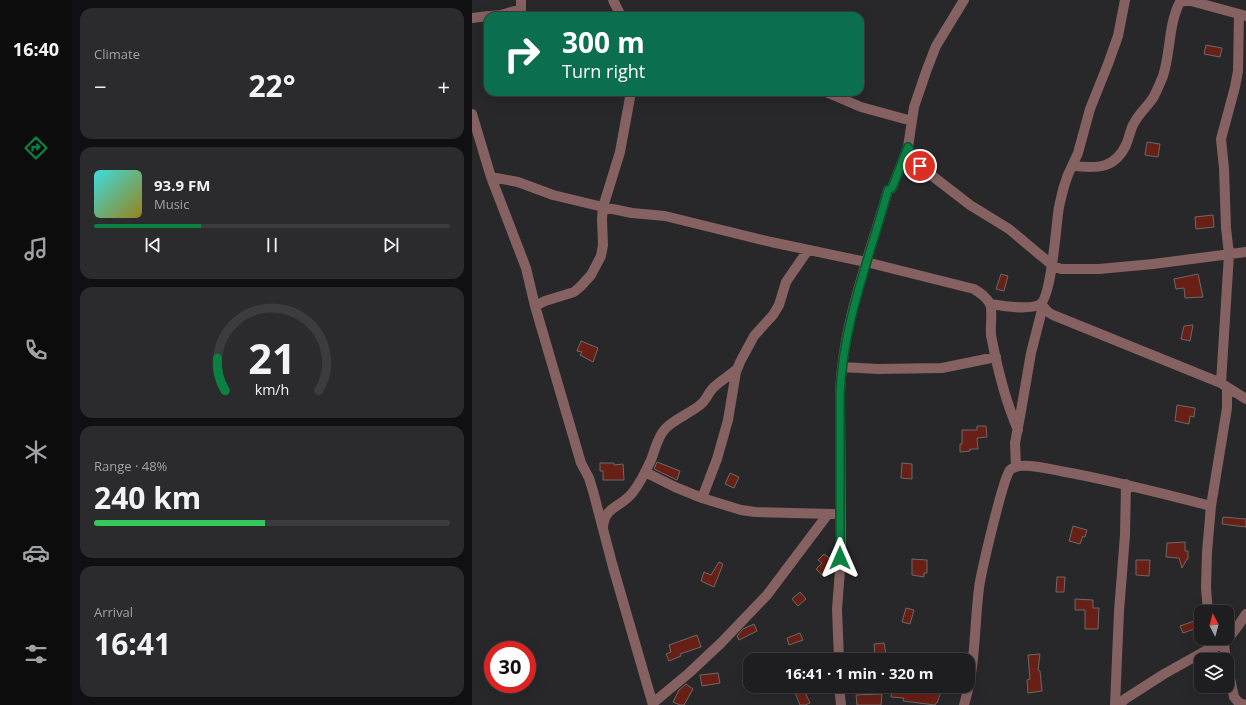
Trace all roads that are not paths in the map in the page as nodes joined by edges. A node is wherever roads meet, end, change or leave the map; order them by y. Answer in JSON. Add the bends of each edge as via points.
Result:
{"nodes":[{"id":1,"x":521,"y":0,"type":"edge"},
{"id":2,"x":613,"y":0,"type":"edge"},
{"id":3,"x":964,"y":0,"type":"edge"},
{"id":4,"x":1125,"y":0,"type":"edge"},
{"id":5,"x":1178,"y":1,"type":"edge"},
{"id":6,"x":511,"y":12,"type":"edge"},
{"id":7,"x":619,"y":12,"type":"edge"},
{"id":8,"x":1244,"y":15,"type":"edge"},
{"id":9,"x":484,"y":17,"type":"edge"},
{"id":10,"x":472,"y":18,"type":"edge"},
{"id":11,"x":630,"y":96,"type":"edge"},
{"id":12,"x":835,"y":96,"type":"edge"},
{"id":13,"x":472,"y":114,"type":"edge"},
{"id":14,"x":912,"y":121,"type":"junction"},
{"id":15,"x":908,"y":147,"type":"junction"},
{"id":16,"x":1072,"y":166,"type":"junction"},
{"id":17,"x":491,"y":177,"type":"junction"},
{"id":18,"x":603,"y":207,"type":"junction"},
{"id":19,"x":808,"y":250,"type":"junction"},
{"id":20,"x":1246,"y":252,"type":"edge"},
{"id":21,"x":1229,"y":254,"type":"junction"},
{"id":22,"x":866,"y":262,"type":"junction"},
{"id":23,"x":1052,"y":264,"type":"junction"},
{"id":24,"x":990,"y":304,"type":"junction"},
{"id":25,"x":1042,"y":305,"type":"junction"},
{"id":26,"x":535,"y":306,"type":"junction"},
{"id":27,"x":996,"y":357,"type":"junction"},
{"id":28,"x":842,"y":367,"type":"junction"},
{"id":29,"x":737,"y":369,"type":"junction"},
{"id":30,"x":1224,"y":385,"type":"junction"},
{"id":31,"x":1246,"y":399,"type":"edge"},
{"id":32,"x":1018,"y":430,"type":"junction"},
{"id":33,"x":1016,"y":467,"type":"junction"},
{"id":34,"x":645,"y":472,"type":"junction"},
{"id":35,"x":1126,"y":484,"type":"junction"},
{"id":36,"x":702,"y":498,"type":"junction"},
{"id":37,"x":1211,"y":506,"type":"junction"},
{"id":38,"x":828,"y":514,"type":"junction"},
{"id":39,"x":840,"y":515,"type":"junction"},
{"id":40,"x":603,"y":532,"type":"junction"},
{"id":41,"x":1207,"y":605,"type":"edge"},
{"id":42,"x":1246,"y":614,"type":"edge"},
{"id":43,"x":1242,"y":624,"type":"edge"},
{"id":44,"x":1234,"y":630,"type":"edge"},
{"id":45,"x":1215,"y":645,"type":"edge"},
{"id":46,"x":839,"y":653,"type":"edge"},
{"id":47,"x":840,"y":693,"type":"edge"},
{"id":48,"x":1233,"y":693,"type":"edge"},
{"id":49,"x":653,"y":704,"type":"edge"},
{"id":50,"x":841,"y":705,"type":"edge"},
{"id":51,"x":964,"y":705,"type":"edge"},
{"id":52,"x":1115,"y":705,"type":"edge"},
{"id":53,"x":1119,"y":705,"type":"edge"},
{"id":54,"x":1246,"y":705,"type":"edge"}],
"edges":[{"from":1,"to":6,"type":"street","via":[[521,9]]},
{"from":2,"to":7,"type":"street"},
{"from":3,"to":14,"type":"street","via":[[936,46],[919,89]]},
{"from":4,"to":16,"type":"street","via":[[1118,36],[1090,109]]},
{"from":5,"to":8,"type":"street","via":[[1191,1]]},
{"from":5,"to":16,"type":"street","via":[[1159,85],[1153,98],[1132,126],[1121,154],[1113,161],[1094,168]]},
{"from":8,"to":21,"type":"street","via":[[1238,71],[1221,138]]},
{"from":9,"to":10,"type":"street"},
{"from":11,"to":18,"type":"street","via":[[620,152]]},
{"from":12,"to":14,"type":"street","via":[[861,107]]},
{"from":13,"to":17,"type":"street"},
{"from":14,"to":15,"type":"street"},
{"from":15,"to":22,"type":"street","via":[[892,188],[888,190]]},
{"from":15,"to":23,"type":"street","via":[[913,158],[925,170]]},
{"from":16,"to":23,"type":"street","via":[[1066,177],[1059,208]]},
{"from":17,"to":18,"type":"street","via":[[518,182],[553,195]]},
{"from":17,"to":26,"type":"street","via":[[526,268]]},
{"from":18,"to":19,"type":"street","via":[[665,216]]},
{"from":18,"to":26,"type":"street","via":[[602,251],[591,275],[574,292]]},
{"from":19,"to":22,"type":"street"},
{"from":19,"to":29,"type":"street","via":[[786,282],[779,305],[754,336]]},
{"from":20,"to":21,"type":"street"},
{"from":21,"to":23,"type":"street","via":[[1099,269],[1061,269]]},
{"from":21,"to":30,"type":"street"},
{"from":22,"to":24,"type":"street","via":[[974,290],[983,295]]},
{"from":22,"to":28,"type":"street","via":[[849,324]]},
{"from":23,"to":25,"type":"street"},
{"from":24,"to":25,"type":"street","via":[[1024,307]]},
{"from":24,"to":27,"type":"street","via":[[991,333]]},
{"from":25,"to":30,"type":"street","via":[[1053,315]]},
{"from":25,"to":32,"type":"street"},
{"from":26,"to":40,"type":"street","via":[[582,463],[593,491]]},
{"from":27,"to":28,"type":"street","via":[[942,368]]},
{"from":27,"to":32,"type":"street","via":[[1010,413]]},
{"from":28,"to":39,"type":"street"},
{"from":29,"to":34,"type":"street","via":[[712,389],[702,404],[670,424],[663,432]]},
{"from":29,"to":36,"type":"street","via":[[728,420]]},
{"from":30,"to":31,"type":"street"},
{"from":30,"to":37,"type":"street","via":[[1227,408]]},
{"from":32,"to":33,"type":"street"},
{"from":33,"to":35,"type":"street","via":[[1047,469]]},
{"from":33,"to":51,"type":"street","via":[[1010,471],[1005,483],[979,586],[973,669]]},
{"from":34,"to":36,"type":"street"},
{"from":34,"to":40,"type":"street","via":[[632,494],[605,515]]},
{"from":35,"to":37,"type":"street"},
{"from":35,"to":52,"type":"street"},
{"from":36,"to":38,"type":"street","via":[[755,512]]},
{"from":37,"to":41,"type":"street","via":[[1207,552]]},
{"from":38,"to":39,"type":"street"},
{"from":38,"to":49,"type":"street","via":[[767,594],[721,644]]},
{"from":39,"to":46,"type":"street","via":[[837,609]]},
{"from":40,"to":49,"type":"street"},
{"from":42,"to":43,"type":"street"},
{"from":43,"to":44,"type":"street"},
{"from":45,"to":53,"type":"street","via":[[1164,674]]},
{"from":47,"to":50,"type":"street"},
{"from":48,"to":54,"type":"street","via":[[1238,702]]}]}
